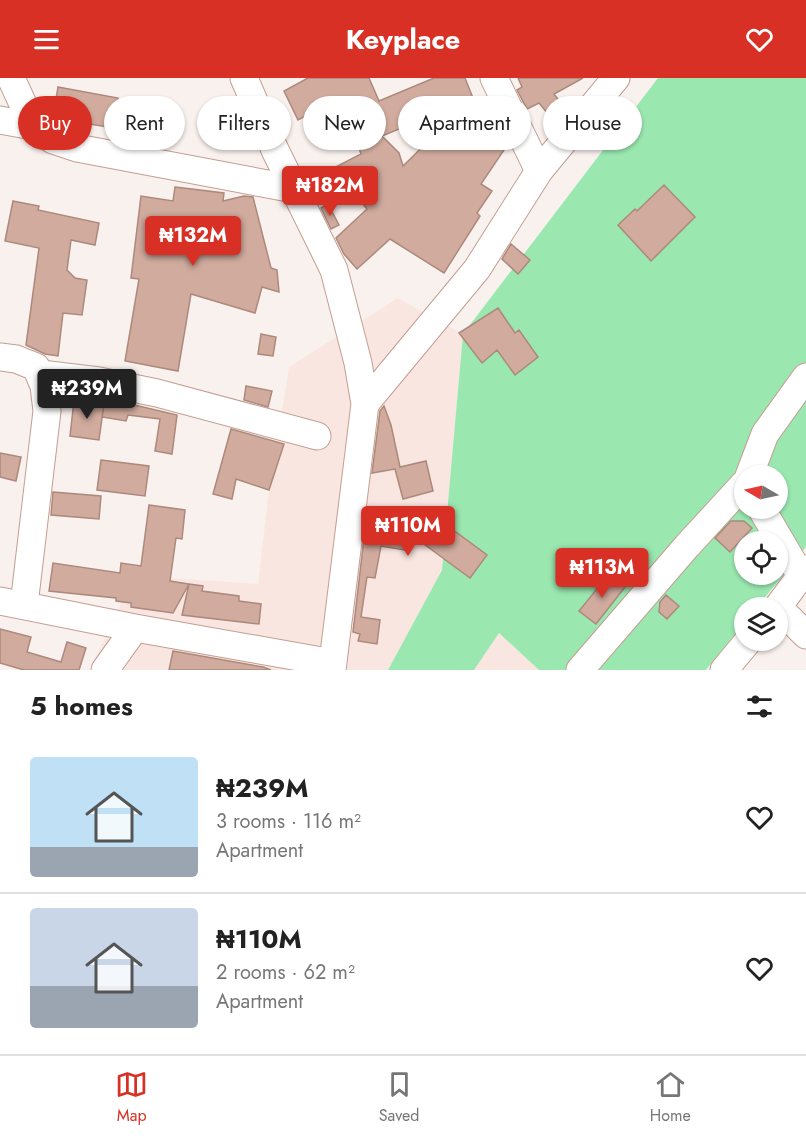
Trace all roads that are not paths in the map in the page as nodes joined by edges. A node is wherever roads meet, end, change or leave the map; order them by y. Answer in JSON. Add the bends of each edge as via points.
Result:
{"nodes":[{"id":1,"x":11,"y":78,"type":"edge"},
{"id":2,"x":244,"y":78,"type":"edge"},
{"id":3,"x":494,"y":78,"type":"edge"},
{"id":4,"x":616,"y":78,"type":"edge"},
{"id":5,"x":19,"y":96,"type":"edge"},
{"id":6,"x":0,"y":120,"type":"edge"},
{"id":7,"x":18,"y":123,"type":"edge"},
{"id":8,"x":88,"y":150,"type":"edge"},
{"id":9,"x":539,"y":171,"type":"junction"},
{"id":10,"x":294,"y":189,"type":"junction"},
{"id":11,"x":0,"y":357,"type":"edge"},
{"id":12,"x":41,"y":374,"type":"junction"},
{"id":13,"x":806,"y":377,"type":"edge"},
{"id":14,"x":365,"y":404,"type":"junction"},
{"id":15,"x":317,"y":436,"type":"dead end"},
{"id":16,"x":753,"y":465,"type":"edge"},
{"id":17,"x":734,"y":495,"type":"edge"},
{"id":18,"x":768,"y":519,"type":"edge"},
{"id":19,"x":803,"y":572,"type":"edge"},
{"id":20,"x":784,"y":597,"type":"edge"},
{"id":21,"x":12,"y":603,"type":"edge"},
{"id":22,"x":788,"y":618,"type":"edge"},
{"id":23,"x":135,"y":628,"type":"junction"},
{"id":24,"x":806,"y":635,"type":"edge"},
{"id":25,"x":740,"y":651,"type":"edge"},
{"id":26,"x":333,"y":666,"type":"edge"},
{"id":27,"x":105,"y":670,"type":"edge"},
{"id":28,"x":580,"y":670,"type":"edge"},
{"id":29,"x":724,"y":670,"type":"edge"}],
"edges":[{"from":1,"to":5,"type":"street"},
{"from":2,"to":10,"type":"street"},
{"from":3,"to":9,"type":"street"},
{"from":4,"to":9,"type":"street"},
{"from":6,"to":7,"type":"street"},
{"from":8,"to":10,"type":"street"},
{"from":9,"to":14,"type":"street","via":[[477,269]]},
{"from":10,"to":14,"type":"street","via":[[334,270]]},
{"from":11,"to":12,"type":"street","via":[[36,367]]},
{"from":12,"to":15,"type":"street","via":[[157,393]]},
{"from":12,"to":21,"type":"street","via":[[47,411]]},
{"from":13,"to":16,"type":"street","via":[[765,434]]},
{"from":14,"to":26,"type":"street"},
{"from":17,"to":28,"type":"street"},
{"from":18,"to":19,"type":"street"},
{"from":19,"to":20,"type":"street"},
{"from":21,"to":23,"type":"street"},
{"from":22,"to":24,"type":"street"},
{"from":23,"to":26,"type":"street"},
{"from":23,"to":27,"type":"street"},
{"from":25,"to":29,"type":"street"}]}
